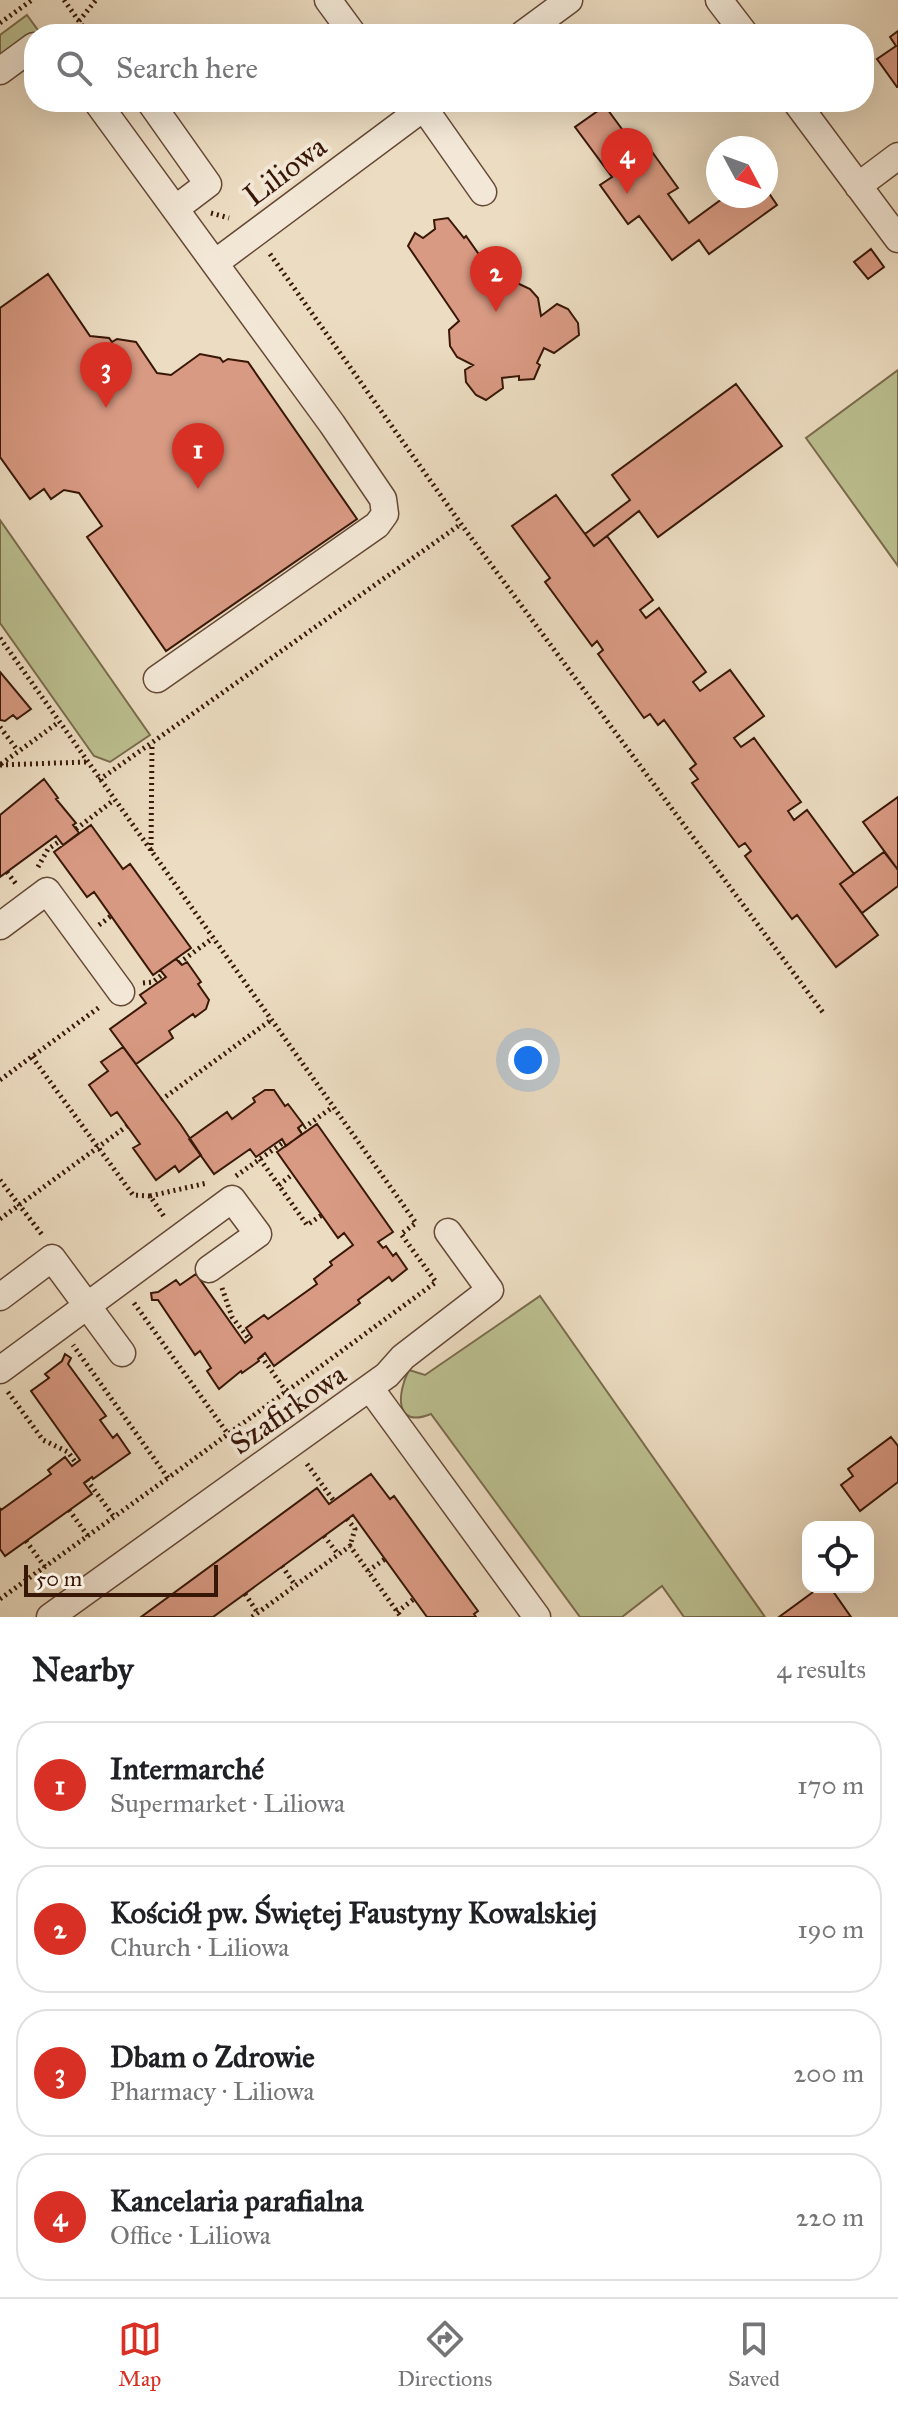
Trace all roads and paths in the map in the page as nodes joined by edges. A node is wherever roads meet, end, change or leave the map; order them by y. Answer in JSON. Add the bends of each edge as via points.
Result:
{"nodes":[{"id":1,"x":32,"y":0,"type":"edge"},
{"id":2,"x":64,"y":0,"type":"edge"},
{"id":3,"x":96,"y":0,"type":"edge"},
{"id":4,"x":328,"y":0,"type":"edge"},
{"id":5,"x":569,"y":0,"type":"edge"},
{"id":6,"x":719,"y":0,"type":"edge"},
{"id":7,"x":79,"y":22,"type":"joint"},
{"id":8,"x":0,"y":23,"type":"edge"},
{"id":9,"x":346,"y":24,"type":"edge"},
{"id":10,"x":537,"y":24,"type":"edge"},
{"id":11,"x":737,"y":24,"type":"edge"},
{"id":12,"x":24,"y":53,"type":"edge"},
{"id":13,"x":0,"y":71,"type":"edge"},
{"id":14,"x":104,"y":112,"type":"edge"},
{"id":15,"x":157,"y":112,"type":"edge"},
{"id":16,"x":411,"y":112,"type":"edge"},
{"id":17,"x":421,"y":112,"type":"edge"},
{"id":18,"x":803,"y":112,"type":"edge"},
{"id":19,"x":898,"y":156,"type":"edge"},
{"id":20,"x":858,"y":186,"type":"junction"},
{"id":21,"x":483,"y":192,"type":"dead end"},
{"id":22,"x":175,"y":209,"type":"junction"},
{"id":23,"x":898,"y":239,"type":"edge"},
{"id":24,"x":270,"y":254,"type":"dead end"},
{"id":25,"x":215,"y":263,"type":"junction"},
{"id":26,"x":461,"y":524,"type":"junction"},
{"id":27,"x":0,"y":638,"type":"edge"},
{"id":28,"x":157,"y":679,"type":"dead end"},
{"id":29,"x":59,"y":722,"type":"junction"},
{"id":30,"x":0,"y":727,"type":"edge"},
{"id":31,"x":152,"y":744,"type":"junction"},
{"id":32,"x":18,"y":751,"type":"junction"},
{"id":33,"x":87,"y":762,"type":"junction"},
{"id":34,"x":0,"y":764,"type":"edge"},
{"id":35,"x":99,"y":780,"type":"junction"},
{"id":36,"x":114,"y":800,"type":"junction"},
{"id":37,"x":76,"y":829,"type":"dead end"},
{"id":38,"x":151,"y":851,"type":"junction"},
{"id":39,"x":0,"y":926,"type":"edge"},
{"id":40,"x":213,"y":938,"type":"junction"},
{"id":41,"x":179,"y":963,"type":"dead end"},
{"id":42,"x":163,"y":974,"type":"dead end"},
{"id":43,"x":125,"y":988,"type":"junction"},
{"id":44,"x":824,"y":1014,"type":"dead end"},
{"id":45,"x":271,"y":1020,"type":"junction"},
{"id":46,"x":32,"y":1057,"type":"junction"},
{"id":47,"x":0,"y":1080,"type":"edge"},
{"id":48,"x":161,"y":1100,"type":"dead end"},
{"id":49,"x":333,"y":1107,"type":"junction"},
{"id":50,"x":127,"y":1126,"type":"dead end"},
{"id":51,"x":299,"y":1131,"type":"dead end"},
{"id":52,"x":98,"y":1147,"type":"junction"},
{"id":53,"x":260,"y":1159,"type":"dead end"},
{"id":54,"x":293,"y":1174,"type":"dead end"},
{"id":55,"x":0,"y":1180,"type":"edge"},
{"id":56,"x":279,"y":1185,"type":"junction"},
{"id":57,"x":19,"y":1205,"type":"junction"},
{"id":58,"x":164,"y":1215,"type":"dead end"},
{"id":59,"x":322,"y":1215,"type":"dead end"},
{"id":60,"x":0,"y":1219,"type":"edge"},
{"id":61,"x":448,"y":1232,"type":"dead end"},
{"id":62,"x":44,"y":1237,"type":"dead end"},
{"id":63,"x":209,"y":1269,"type":"dead end"},
{"id":64,"x":119,"y":1283,"type":"junction"},
{"id":65,"x":0,"y":1297,"type":"edge"},
{"id":66,"x":87,"y":1306,"type":"junction"},
{"id":67,"x":60,"y":1326,"type":"junction"},
{"id":68,"x":122,"y":1353,"type":"dead end"},
{"id":69,"x":261,"y":1356,"type":"dead end"},
{"id":70,"x":0,"y":1370,"type":"edge"},
{"id":71,"x":0,"y":1382,"type":"edge"},
{"id":72,"x":370,"y":1388,"type":"junction"},
{"id":73,"x":287,"y":1392,"type":"junction"},
{"id":74,"x":228,"y":1434,"type":"junction"},
{"id":75,"x":303,"y":1436,"type":"junction"},
{"id":76,"x":76,"y":1463,"type":"dead end"},
{"id":77,"x":168,"y":1478,"type":"junction"},
{"id":78,"x":87,"y":1480,"type":"dead end"},
{"id":79,"x":334,"y":1501,"type":"dead end"},
{"id":80,"x":69,"y":1510,"type":"dead end"},
{"id":81,"x":114,"y":1517,"type":"junction"},
{"id":82,"x":347,"y":1519,"type":"dead end"},
{"id":83,"x":88,"y":1536,"type":"junction"},
{"id":84,"x":324,"y":1536,"type":"dead end"},
{"id":85,"x":26,"y":1541,"type":"dead end"},
{"id":86,"x":350,"y":1546,"type":"junction"},
{"id":87,"x":338,"y":1555,"type":"junction"},
{"id":88,"x":385,"y":1559,"type":"dead end"},
{"id":89,"x":282,"y":1566,"type":"dead end"},
{"id":90,"x":45,"y":1567,"type":"junction"},
{"id":91,"x":368,"y":1571,"type":"junction"},
{"id":92,"x":296,"y":1585,"type":"junction"},
{"id":93,"x":245,"y":1594,"type":"dead end"},
{"id":94,"x":0,"y":1599,"type":"edge"},
{"id":95,"x":414,"y":1599,"type":"dead end"},
{"id":96,"x":258,"y":1613,"type":"junction"},
{"id":97,"x":399,"y":1614,"type":"edge"},
{"id":98,"x":50,"y":1617,"type":"edge"},
{"id":99,"x":252,"y":1617,"type":"edge"},
{"id":100,"x":537,"y":1617,"type":"edge"}],
"edges":[{"from":1,"to":8,"type":"path"},
{"from":2,"to":7,"type":"path"},
{"from":3,"to":7,"type":"path"},
{"from":4,"to":9,"type":"street"},
{"from":5,"to":10,"type":"street"},
{"from":6,"to":11,"type":"street"},
{"from":12,"to":13,"type":"street"},
{"from":14,"to":22,"type":"street"},
{"from":15,"to":22,"type":"street","via":[[208,184]]},
{"from":16,"to":25,"type":"street","name":"Liliowa"},
{"from":17,"to":21,"type":"street"},
{"from":18,"to":20,"type":"street"},
{"from":19,"to":20,"type":"street"},
{"from":20,"to":23,"type":"street"},
{"from":22,"to":25,"type":"street"},
{"from":24,"to":26,"type":"path"},
{"from":25,"to":28,"type":"street","via":[[383,499],[385,514],[377,525]]},
{"from":26,"to":31,"type":"path"},
{"from":26,"to":44,"type":"path"},
{"from":27,"to":29,"type":"path"},
{"from":29,"to":32,"type":"path"},
{"from":29,"to":33,"type":"path"},
{"from":30,"to":32,"type":"path"},
{"from":31,"to":35,"type":"path"},
{"from":31,"to":38,"type":"path"},
{"from":32,"to":34,"type":"path"},
{"from":33,"to":34,"type":"path"},
{"from":33,"to":35,"type":"path"},
{"from":35,"to":36,"type":"path"},
{"from":36,"to":37,"type":"path"},
{"from":36,"to":38,"type":"path"},
{"from":38,"to":40,"type":"path"},
{"from":39,"to":43,"type":"street","via":[[47,891]]},
{"from":40,"to":41,"type":"path"},
{"from":40,"to":45,"type":"path"},
{"from":42,"to":43,"type":"path","via":[[153,982]]},
{"from":43,"to":46,"type":"path"},
{"from":45,"to":48,"type":"path"},
{"from":45,"to":49,"type":"path"},
{"from":46,"to":47,"type":"path"},
{"from":46,"to":52,"type":"path"},
{"from":49,"to":51,"type":"path"},
{"from":49,"to":73,"type":"path","via":[[416,1223],[401,1234],[436,1282]]},
{"from":50,"to":52,"type":"path"},
{"from":52,"to":57,"type":"path"},
{"from":52,"to":58,"type":"path","via":[[133,1195],[150,1196]]},
{"from":53,"to":56,"type":"path"},
{"from":54,"to":56,"type":"path"},
{"from":55,"to":57,"type":"path"},
{"from":56,"to":59,"type":"path","via":[[307,1225]]},
{"from":57,"to":60,"type":"path"},
{"from":57,"to":62,"type":"path"},
{"from":61,"to":72,"type":"street","via":[[490,1290]]},
{"from":63,"to":64,"type":"street","via":[[258,1234],[232,1199]]},
{"from":64,"to":66,"type":"street"},
{"from":64,"to":74,"type":"path"},
{"from":65,"to":66,"type":"street","via":[[52,1258]]},
{"from":66,"to":67,"type":"street"},
{"from":66,"to":68,"type":"street"},
{"from":67,"to":70,"type":"street"},
{"from":67,"to":77,"type":"path"},
{"from":69,"to":73,"type":"path"},
{"from":71,"to":76,"type":"path","via":[[43,1440],[68,1452]]},
{"from":72,"to":75,"type":"street","name":"Szafirkowa"},
{"from":72,"to":100,"type":"street","name":"Szafirkowa"},
{"from":73,"to":74,"type":"path"},
{"from":73,"to":75,"type":"path"},
{"from":74,"to":77,"type":"path"},
{"from":75,"to":79,"type":"path"},
{"from":75,"to":98,"type":"street","name":"Szafirkowa"},
{"from":77,"to":81,"type":"path"},
{"from":78,"to":81,"type":"path"},
{"from":80,"to":83,"type":"path"},
{"from":81,"to":83,"type":"path"},
{"from":82,"to":86,"type":"path","via":[[355,1529]]},
{"from":83,"to":90,"type":"path"},
{"from":84,"to":87,"type":"path"},
{"from":85,"to":90,"type":"path"},
{"from":86,"to":87,"type":"path"},
{"from":86,"to":91,"type":"path"},
{"from":87,"to":92,"type":"path"},
{"from":88,"to":91,"type":"path"},
{"from":89,"to":92,"type":"path"},
{"from":90,"to":94,"type":"path"},
{"from":91,"to":97,"type":"path"},
{"from":92,"to":96,"type":"path"},
{"from":93,"to":96,"type":"path"},
{"from":95,"to":97,"type":"path"},
{"from":96,"to":99,"type":"path"}]}
